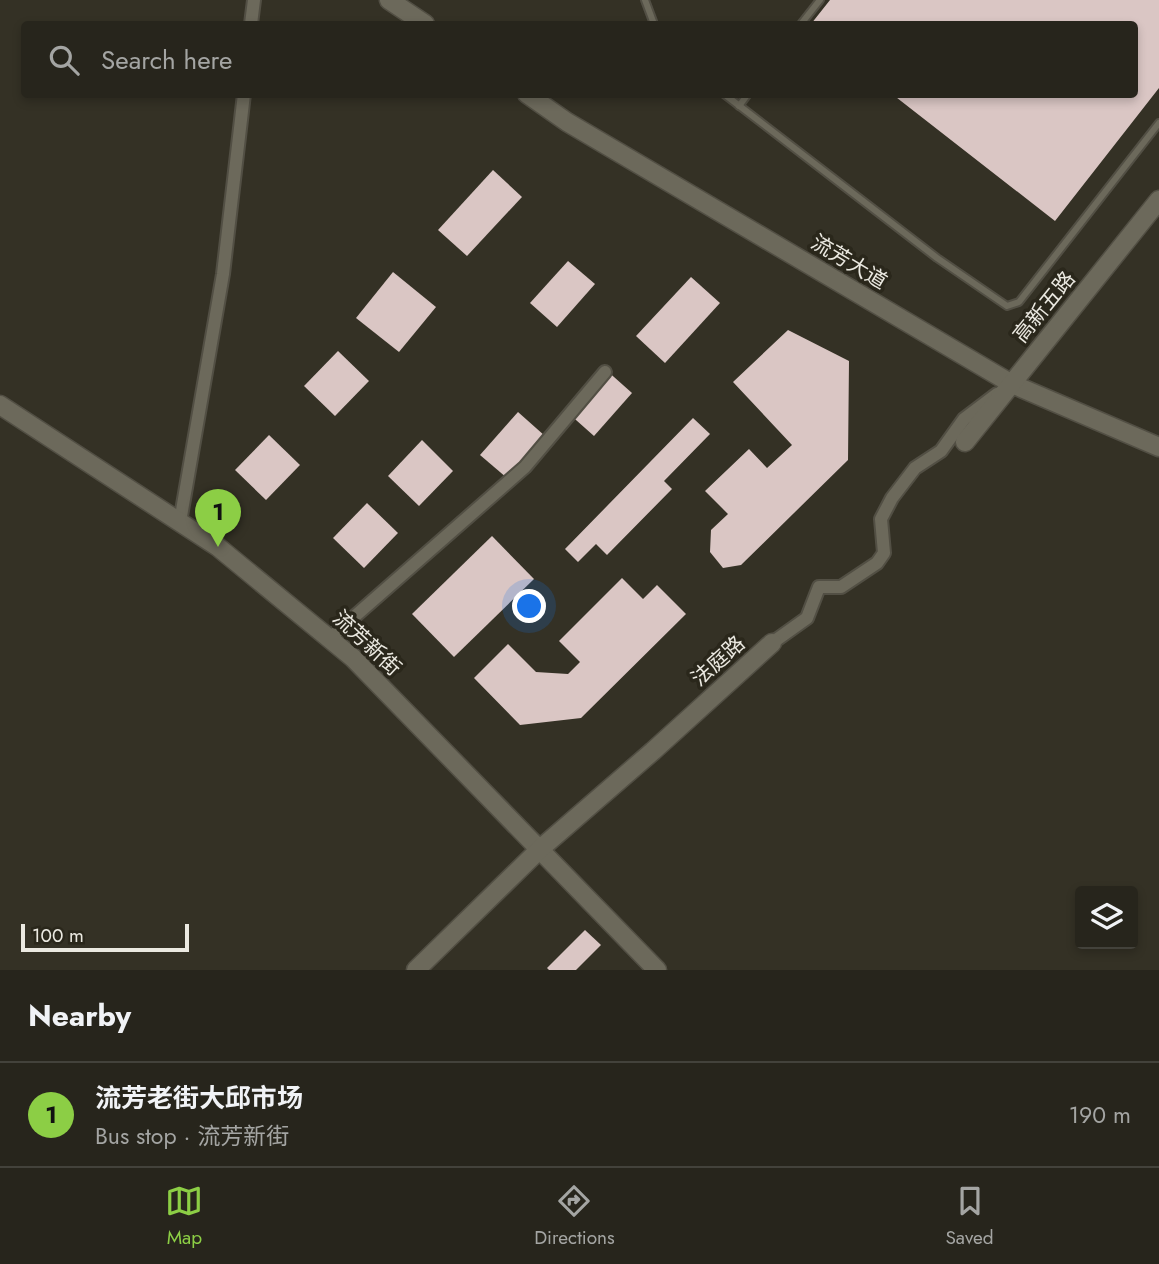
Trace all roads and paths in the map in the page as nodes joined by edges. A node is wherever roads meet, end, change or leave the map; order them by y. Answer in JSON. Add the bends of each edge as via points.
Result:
{"nodes":[{"id":1,"x":254,"y":0,"type":"edge"},
{"id":2,"x":389,"y":0,"type":"edge"},
{"id":3,"x":645,"y":0,"type":"edge"},
{"id":4,"x":820,"y":0,"type":"edge"},
{"id":5,"x":251,"y":21,"type":"edge"},
{"id":6,"x":420,"y":21,"type":"edge"},
{"id":7,"x":653,"y":21,"type":"edge"},
{"id":8,"x":803,"y":21,"type":"edge"},
{"id":9,"x":244,"y":98,"type":"edge"},
{"id":10,"x":533,"y":98,"type":"edge"},
{"id":11,"x":729,"y":98,"type":"edge"},
{"id":12,"x":745,"y":98,"type":"edge"},
{"id":13,"x":739,"y":106,"type":"junction"},
{"id":14,"x":1159,"y":123,"type":"edge"},
{"id":15,"x":1159,"y":200,"type":"edge"},
{"id":16,"x":605,"y":372,"type":"dead end"},
{"id":17,"x":1012,"y":384,"type":"junction"},
{"id":18,"x":0,"y":405,"type":"edge"},
{"id":19,"x":965,"y":442,"type":"dead end"},
{"id":20,"x":1159,"y":447,"type":"edge"},
{"id":21,"x":180,"y":522,"type":"junction"},
{"id":22,"x":330,"y":638,"type":"junction"},
{"id":23,"x":772,"y":643,"type":"joint"},
{"id":24,"x":540,"y":849,"type":"junction"},
{"id":25,"x":416,"y":970,"type":"edge"},
{"id":26,"x":657,"y":970,"type":"edge"}],
"edges":[{"from":1,"to":5,"type":"street"},
{"from":2,"to":6,"type":"main road"},
{"from":3,"to":7,"type":"lane"},
{"from":4,"to":8,"type":"lane"},
{"from":9,"to":21,"type":"street","via":[[223,274]]},
{"from":10,"to":17,"type":"main road","name":"流芳大道"},
{"from":11,"to":13,"type":"lane"},
{"from":12,"to":13,"type":"lane"},
{"from":13,"to":14,"type":"lane","via":[[1007,306],[1019,302]]},
{"from":15,"to":17,"type":"main road","name":"高新五路"},
{"from":16,"to":22,"type":"street","via":[[525,467]]},
{"from":17,"to":19,"type":"main road","name":"高新五路"},
{"from":17,"to":20,"type":"main road","name":"流芳大道"},
{"from":17,"to":23,"type":"street","name":"法庭路","via":[[964,419],[941,451],[915,468],[892,498],[881,519],[884,553],[877,564],[841,587],[819,587],[807,618]]},
{"from":18,"to":21,"type":"main road","name":"流芳新街"},
{"from":21,"to":22,"type":"main road","name":"流芳新街"},
{"from":22,"to":24,"type":"main road","name":"流芳新街"},
{"from":23,"to":24,"type":"main road","name":"法庭路"},
{"from":24,"to":25,"type":"main road","name":"法庭路"},
{"from":24,"to":26,"type":"main road","name":"流芳新街"}]}
